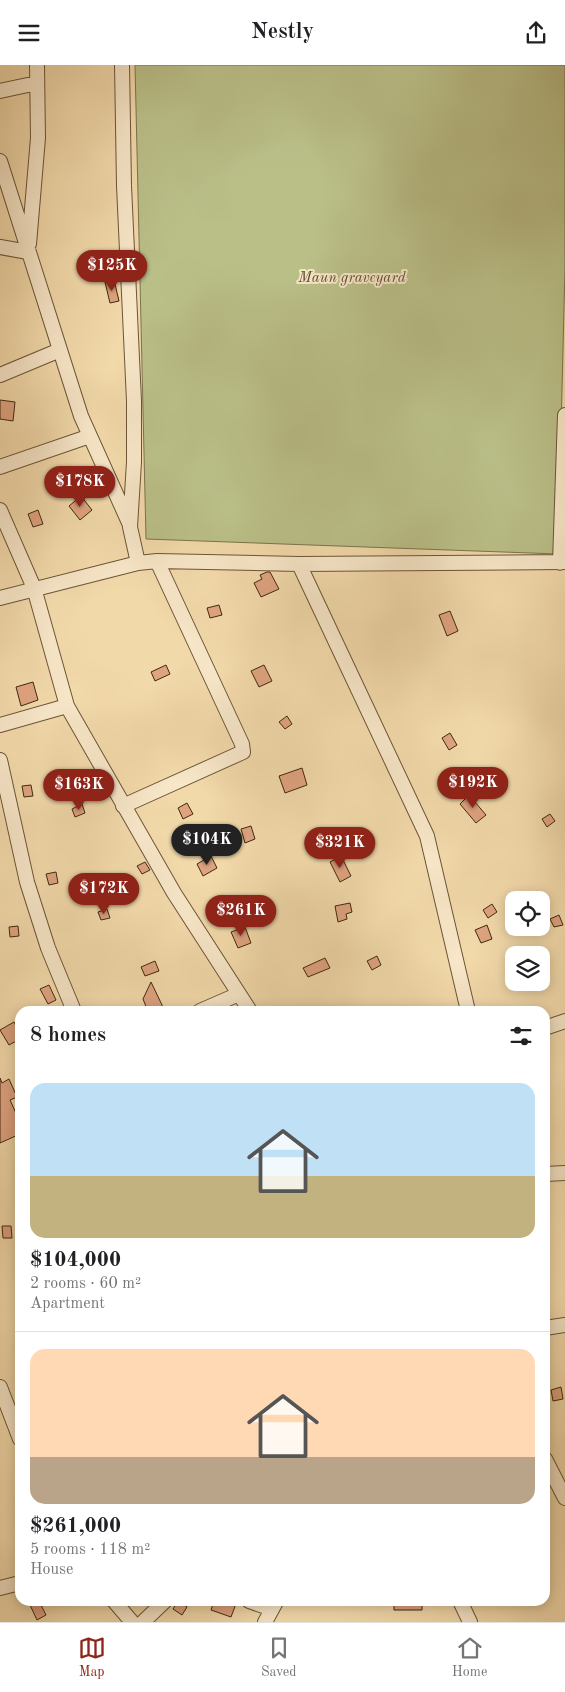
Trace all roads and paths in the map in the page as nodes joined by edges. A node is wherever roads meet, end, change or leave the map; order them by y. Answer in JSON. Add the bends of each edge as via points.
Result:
{"nodes":[{"id":1,"x":37,"y":65,"type":"edge"},
{"id":2,"x":122,"y":65,"type":"edge"},
{"id":3,"x":37,"y":83,"type":"junction"},
{"id":4,"x":0,"y":91,"type":"edge"},
{"id":5,"x":0,"y":161,"type":"edge"},
{"id":6,"x":0,"y":247,"type":"edge"},
{"id":7,"x":28,"y":252,"type":"junction"},
{"id":8,"x":60,"y":350,"type":"junction"},
{"id":9,"x":0,"y":375,"type":"edge"},
{"id":10,"x":565,"y":415,"type":"edge"},
{"id":11,"x":90,"y":436,"type":"junction"},
{"id":12,"x":0,"y":467,"type":"edge"},
{"id":13,"x":0,"y":510,"type":"edge"},
{"id":14,"x":130,"y":527,"type":"junction"},
{"id":15,"x":157,"y":561,"type":"junction"},
{"id":16,"x":562,"y":562,"type":"edge"},
{"id":17,"x":138,"y":563,"type":"junction"},
{"id":18,"x":299,"y":564,"type":"junction"},
{"id":19,"x":34,"y":588,"type":"junction"},
{"id":20,"x":0,"y":598,"type":"edge"},
{"id":21,"x":67,"y":705,"type":"junction"},
{"id":22,"x":0,"y":725,"type":"edge"},
{"id":23,"x":0,"y":760,"type":"edge"},
{"id":24,"x":123,"y":806,"type":"junction"},
{"id":25,"x":239,"y":994,"type":"junction"},
{"id":26,"x":72,"y":1006,"type":"edge"},
{"id":27,"x":211,"y":1006,"type":"edge"},
{"id":28,"x":247,"y":1006,"type":"edge"},
{"id":29,"x":467,"y":1006,"type":"edge"},
{"id":30,"x":565,"y":1021,"type":"edge"},
{"id":31,"x":550,"y":1027,"type":"edge"},
{"id":32,"x":565,"y":1173,"type":"edge"},
{"id":33,"x":550,"y":1174,"type":"edge"},
{"id":34,"x":565,"y":1325,"type":"edge"},
{"id":35,"x":550,"y":1327,"type":"edge"},
{"id":36,"x":0,"y":1387,"type":"edge"},
{"id":37,"x":15,"y":1408,"type":"edge"},
{"id":38,"x":550,"y":1469,"type":"edge"},
{"id":39,"x":565,"y":1498,"type":"edge"},
{"id":40,"x":15,"y":1584,"type":"edge"},
{"id":41,"x":0,"y":1588,"type":"edge"},
{"id":42,"x":118,"y":1606,"type":"edge"},
{"id":43,"x":160,"y":1606,"type":"edge"},
{"id":44,"x":462,"y":1606,"type":"edge"},
{"id":45,"x":132,"y":1622,"type":"edge"},
{"id":46,"x":143,"y":1622,"type":"edge"},
{"id":47,"x":470,"y":1622,"type":"edge"}],
"edges":[{"from":1,"to":3,"type":"street"},
{"from":2,"to":14,"type":"street","via":[[134,401]]},
{"from":3,"to":4,"type":"street"},
{"from":3,"to":7,"type":"street","via":[[38,138]]},
{"from":5,"to":7,"type":"street"},
{"from":6,"to":7,"type":"street"},
{"from":7,"to":8,"type":"street"},
{"from":8,"to":9,"type":"street"},
{"from":8,"to":11,"type":"street"},
{"from":10,"to":16,"type":"street"},
{"from":11,"to":12,"type":"street"},
{"from":11,"to":14,"type":"street"},
{"from":13,"to":19,"type":"street"},
{"from":14,"to":17,"type":"street"},
{"from":15,"to":17,"type":"street"},
{"from":15,"to":18,"type":"street"},
{"from":15,"to":24,"type":"street","via":[[243,752]]},
{"from":16,"to":18,"type":"street"},
{"from":17,"to":19,"type":"street"},
{"from":18,"to":29,"type":"street","via":[[426,835]]},
{"from":19,"to":20,"type":"street"},
{"from":19,"to":21,"type":"street"},
{"from":21,"to":22,"type":"street"},
{"from":21,"to":24,"type":"street"},
{"from":23,"to":26,"type":"street","via":[[27,882],[48,948]]},
{"from":24,"to":25,"type":"street"},
{"from":25,"to":27,"type":"street"},
{"from":25,"to":28,"type":"street"},
{"from":30,"to":31,"type":"street"},
{"from":32,"to":33,"type":"street"},
{"from":34,"to":35,"type":"street"},
{"from":36,"to":37,"type":"street"},
{"from":38,"to":39,"type":"street"},
{"from":40,"to":41,"type":"street"},
{"from":42,"to":45,"type":"street"},
{"from":43,"to":46,"type":"street"},
{"from":44,"to":47,"type":"street"}]}
